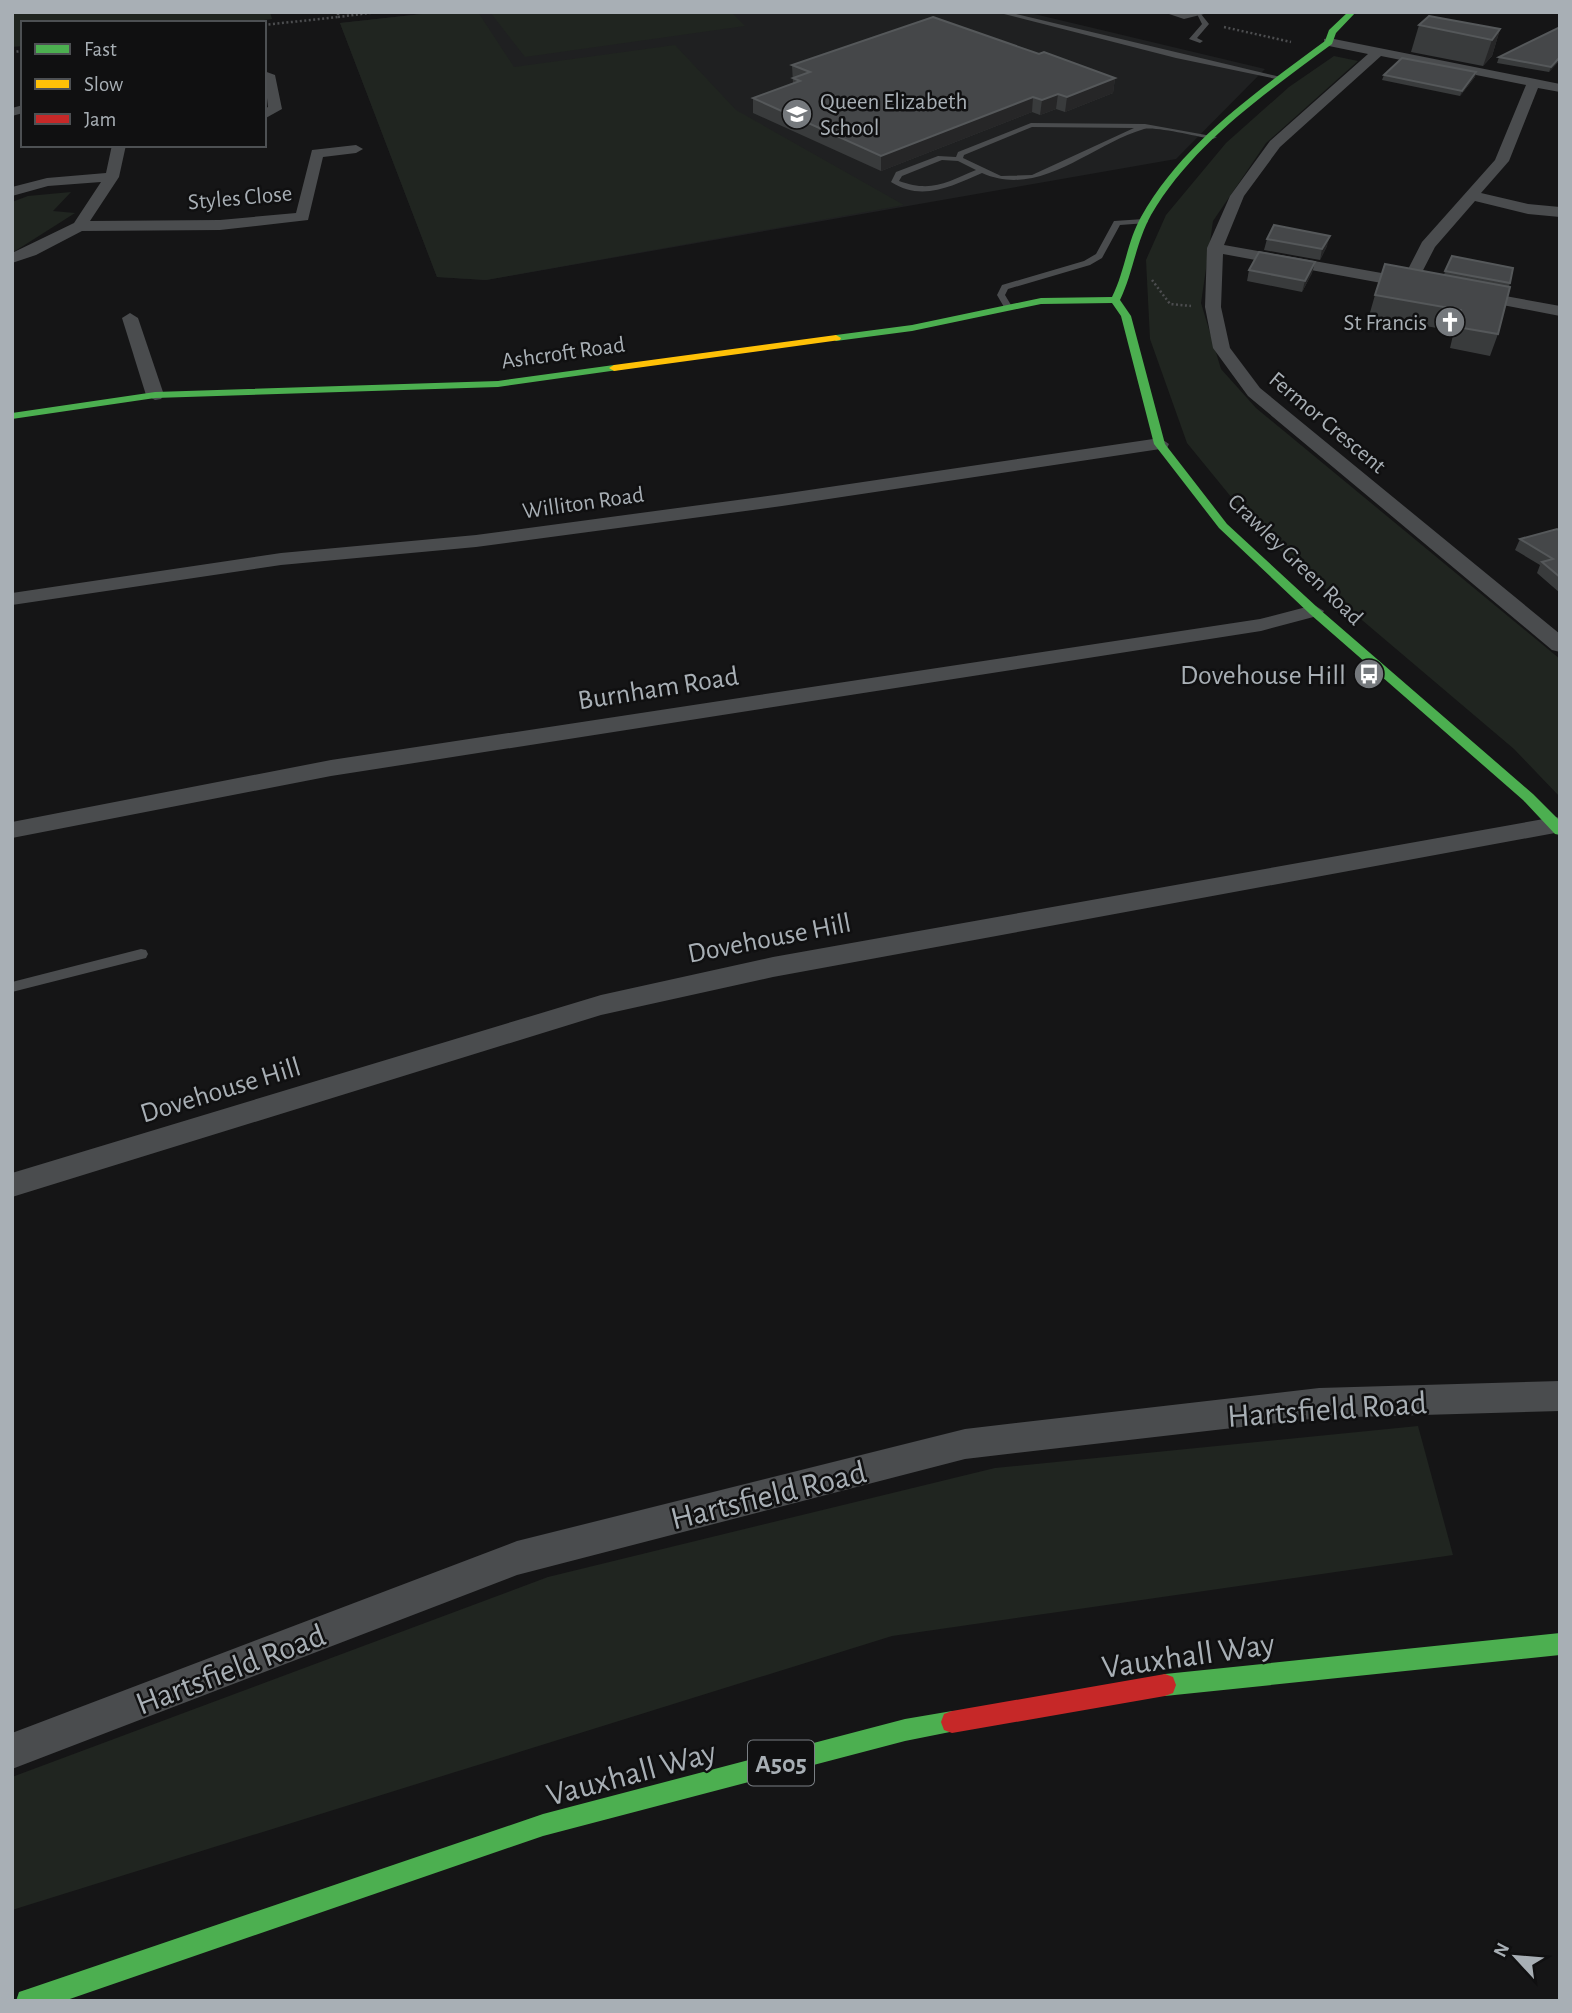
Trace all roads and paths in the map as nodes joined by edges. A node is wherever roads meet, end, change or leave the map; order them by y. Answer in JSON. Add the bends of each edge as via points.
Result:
{"nodes":[{"id":1,"x":338,"y":12,"type":"edge"},
{"id":2,"x":377,"y":12,"type":"edge"},
{"id":3,"x":999,"y":12,"type":"edge"},
{"id":4,"x":1169,"y":12,"type":"edge"},
{"id":5,"x":1352,"y":12,"type":"edge"},
{"id":6,"x":1204,"y":17,"type":"edge"},
{"id":7,"x":338,"y":18,"type":"junction"},
{"id":8,"x":266,"y":25,"type":"edge"},
{"id":9,"x":1199,"y":41,"type":"dead end"},
{"id":10,"x":1294,"y":42,"type":"dead end"},
{"id":11,"x":1329,"y":42,"type":"junction"},
{"id":12,"x":1377,"y":53,"type":"junction"},
{"id":13,"x":266,"y":75,"type":"edge"},
{"id":14,"x":1281,"y":78,"type":"junction"},
{"id":15,"x":1533,"y":84,"type":"junction"},
{"id":16,"x":1560,"y":88,"type":"edge"},
{"id":17,"x":266,"y":114,"type":"edge"},
{"id":18,"x":1145,"y":126,"type":"junction"},
{"id":19,"x":1213,"y":137,"type":"junction"},
{"id":20,"x":119,"y":147,"type":"edge"},
{"id":21,"x":356,"y":149,"type":"dead end"},
{"id":22,"x":959,"y":159,"type":"junction"},
{"id":23,"x":982,"y":170,"type":"junction"},
{"id":24,"x":112,"y":177,"type":"junction"},
{"id":25,"x":12,"y":192,"type":"edge"},
{"id":26,"x":1473,"y":196,"type":"junction"},
{"id":27,"x":1560,"y":212,"type":"edge"},
{"id":28,"x":1144,"y":221,"type":"junction"},
{"id":29,"x":79,"y":226,"type":"junction"},
{"id":30,"x":1215,"y":248,"type":"junction"},
{"id":31,"x":12,"y":258,"type":"edge"},
{"id":32,"x":1150,"y":278,"type":"dead end"},
{"id":33,"x":1409,"y":283,"type":"junction"},
{"id":34,"x":1115,"y":300,"type":"junction"},
{"id":35,"x":1007,"y":305,"type":"junction"},
{"id":36,"x":1213,"y":307,"type":"junction"},
{"id":37,"x":1560,"y":311,"type":"edge"},
{"id":38,"x":130,"y":318,"type":"dead end"},
{"id":39,"x":155,"y":395,"type":"junction"},
{"id":40,"x":12,"y":416,"type":"edge"},
{"id":41,"x":1160,"y":444,"type":"junction"},
{"id":42,"x":12,"y":599,"type":"edge"},
{"id":43,"x":1314,"y":611,"type":"junction"},
{"id":44,"x":1560,"y":645,"type":"edge"},
{"id":45,"x":1557,"y":827,"type":"edge"},
{"id":46,"x":12,"y":830,"type":"edge"},
{"id":47,"x":141,"y":954,"type":"dead end"},
{"id":48,"x":12,"y":987,"type":"edge"},
{"id":49,"x":12,"y":1185,"type":"edge"},
{"id":50,"x":1560,"y":1396,"type":"edge"},
{"id":51,"x":1560,"y":1644,"type":"edge"},
{"id":52,"x":12,"y":1751,"type":"edge"},
{"id":53,"x":28,"y":2001,"type":"edge"}],
"edges":[{"from":1,"to":7,"type":"path"},
{"from":2,"to":7,"type":"path"},
{"from":3,"to":14,"type":"lane"},
{"from":4,"to":6,"type":"street"},
{"from":5,"to":11,"type":"street","via":[[1332,32]]},
{"from":6,"to":9,"type":"lane","via":[[1192,39]]},
{"from":6,"to":10,"type":"path"},
{"from":7,"to":8,"type":"path"},
{"from":11,"to":12,"type":"street"},
{"from":11,"to":14,"type":"street"},
{"from":12,"to":15,"type":"street"},
{"from":12,"to":30,"type":"street","name":"Fermor Crescent","via":[[1275,144],[1237,196]]},
{"from":13,"to":17,"type":"street","via":[[275,109]]},
{"from":14,"to":19,"type":"street"},
{"from":15,"to":16,"type":"street"},
{"from":15,"to":26,"type":"street","via":[[1502,161]]},
{"from":18,"to":19,"type":"lane"},
{"from":18,"to":22,"type":"lane","via":[[1031,125],[961,154]]},
{"from":18,"to":23,"type":"lane","via":[[1032,177],[1000,178]]},
{"from":19,"to":28,"type":"street"},
{"from":20,"to":24,"type":"street"},
{"from":21,"to":29,"type":"street","name":"Styles Close","via":[[317,153],[303,217],[220,225]]},
{"from":22,"to":23,"type":"lane"},
{"from":22,"to":23,"type":"lane","via":[[941,158],[898,174],[895,182],[930,192]]},
{"from":24,"to":25,"type":"street","via":[[47,182]]},
{"from":24,"to":29,"type":"street"},
{"from":26,"to":27,"type":"street"},
{"from":26,"to":33,"type":"street","via":[[1428,245]]},
{"from":28,"to":34,"type":"street","via":[[1128,258],[1124,287]]},
{"from":28,"to":35,"type":"lane","via":[[1116,223],[1099,256],[1087,263],[1005,287],[1002,295]]},
{"from":29,"to":31,"type":"street"},
{"from":30,"to":33,"type":"street"},
{"from":30,"to":36,"type":"street","name":"Fermor Crescent"},
{"from":32,"to":36,"type":"path","via":[[1170,304]]},
{"from":33,"to":37,"type":"street"},
{"from":34,"to":35,"type":"street","name":"Ashcroft Road","via":[[1081,296]]},
{"from":34,"to":41,"type":"street","name":"Crawley Green Road","via":[[1126,316]]},
{"from":35,"to":39,"type":"street","name":"Ashcroft Road","via":[[919,327],[498,384]]},
{"from":36,"to":44,"type":"street","name":"Fermor Crescent","via":[[1222,348],[1254,392]]},
{"from":38,"to":39,"type":"street"},
{"from":39,"to":40,"type":"street","name":"Ashcroft Road"},
{"from":41,"to":42,"type":"street","name":"Williton Road","via":[[782,500],[476,541],[281,559]]},
{"from":41,"to":43,"type":"street","name":"Crawley Green Road","via":[[1223,526]]},
{"from":43,"to":45,"type":"street","name":"Crawley Green Road"},
{"from":43,"to":46,"type":"street","name":"Burnham Road","via":[[1261,625],[331,768]]},
{"from":45,"to":49,"type":"street","name":"Dovehouse Hill","via":[[773,967],[601,1005]]},
{"from":47,"to":48,"type":"lane"},
{"from":50,"to":52,"type":"street","name":"Hartsfield Road","via":[[1319,1403],[965,1444],[517,1558]]},
{"from":51,"to":53,"type":"street","name":"Vauxhall Way","number":"A505","via":[[1199,1679],[905,1730],[543,1825]]}]}
